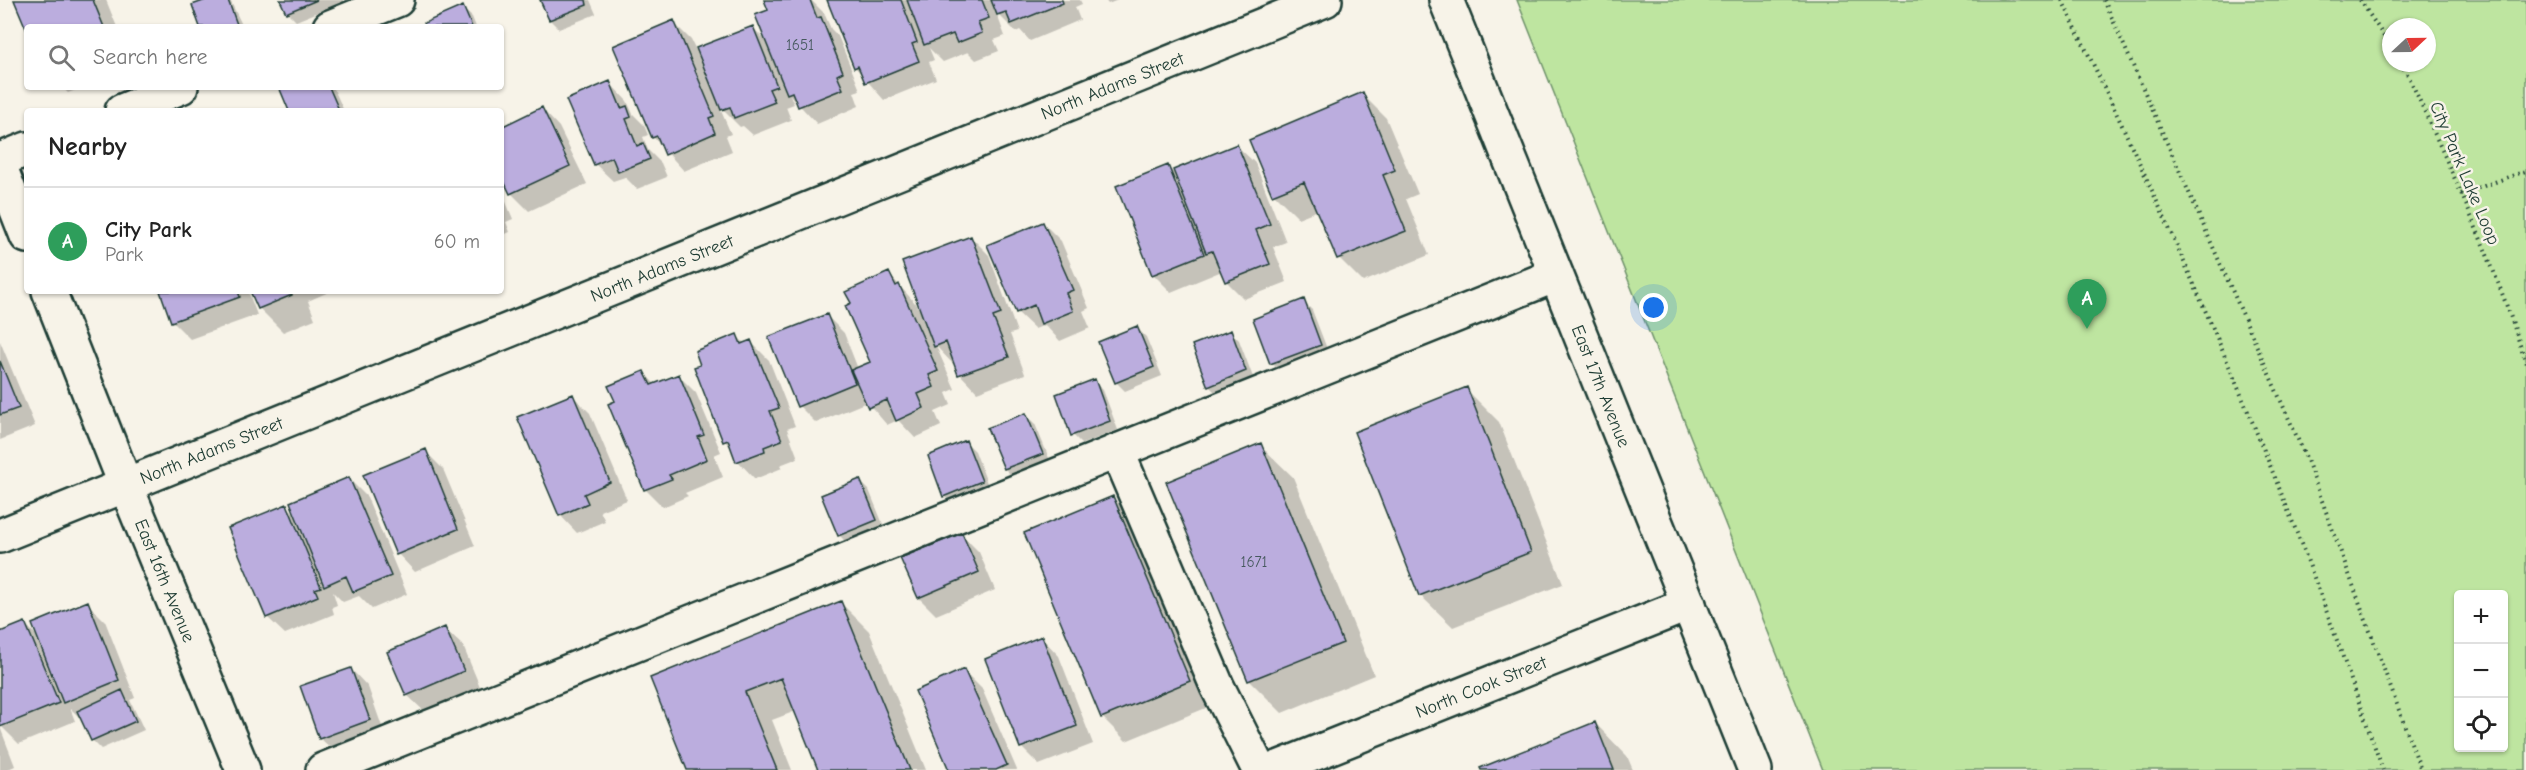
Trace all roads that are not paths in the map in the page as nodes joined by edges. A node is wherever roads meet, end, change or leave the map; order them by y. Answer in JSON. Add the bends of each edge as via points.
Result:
{"nodes":[{"id":1,"x":397,"y":0,"type":"edge"},
{"id":2,"x":1325,"y":0,"type":"edge"},
{"id":3,"x":1446,"y":0,"type":"edge"},
{"id":4,"x":337,"y":24,"type":"edge"},
{"id":5,"x":174,"y":90,"type":"edge"},
{"id":6,"x":130,"y":108,"type":"edge"},
{"id":7,"x":24,"y":150,"type":"edge"},
{"id":8,"x":0,"y":160,"type":"edge"},
{"id":9,"x":0,"y":167,"type":"edge"},
{"id":10,"x":24,"y":228,"type":"edge"},
{"id":11,"x":1557,"y":274,"type":"junction"},
{"id":12,"x":50,"y":294,"type":"edge"},
{"id":13,"x":1117,"y":452,"type":"junction"},
{"id":14,"x":126,"y":486,"type":"junction"},
{"id":15,"x":0,"y":536,"type":"edge"},
{"id":16,"x":1689,"y":604,"type":"junction"},
{"id":17,"x":243,"y":770,"type":"edge"},
{"id":18,"x":323,"y":770,"type":"edge"},
{"id":19,"x":1259,"y":770,"type":"edge"},
{"id":20,"x":1273,"y":770,"type":"edge"},
{"id":21,"x":1755,"y":770,"type":"edge"}],
"edges":[{"from":1,"to":4,"type":"street"},
{"from":2,"to":14,"type":"street","name":"North Adams Street"},
{"from":3,"to":11,"type":"street","name":"East 17th Avenue"},
{"from":5,"to":6,"type":"street"},
{"from":7,"to":8,"type":"street"},
{"from":9,"to":10,"type":"street"},
{"from":11,"to":13,"type":"street"},
{"from":11,"to":16,"type":"street","name":"East 17th Avenue"},
{"from":12,"to":14,"type":"street","name":"East 16th Avenue"},
{"from":13,"to":18,"type":"street"},
{"from":13,"to":19,"type":"street","via":[[1217,686]]},
{"from":14,"to":15,"type":"street","name":"North Adams Street"},
{"from":14,"to":17,"type":"street","name":"East 16th Avenue"},
{"from":16,"to":20,"type":"street","name":"North Cook Street"},
{"from":16,"to":21,"type":"street","name":"East 17th Avenue"}]}
